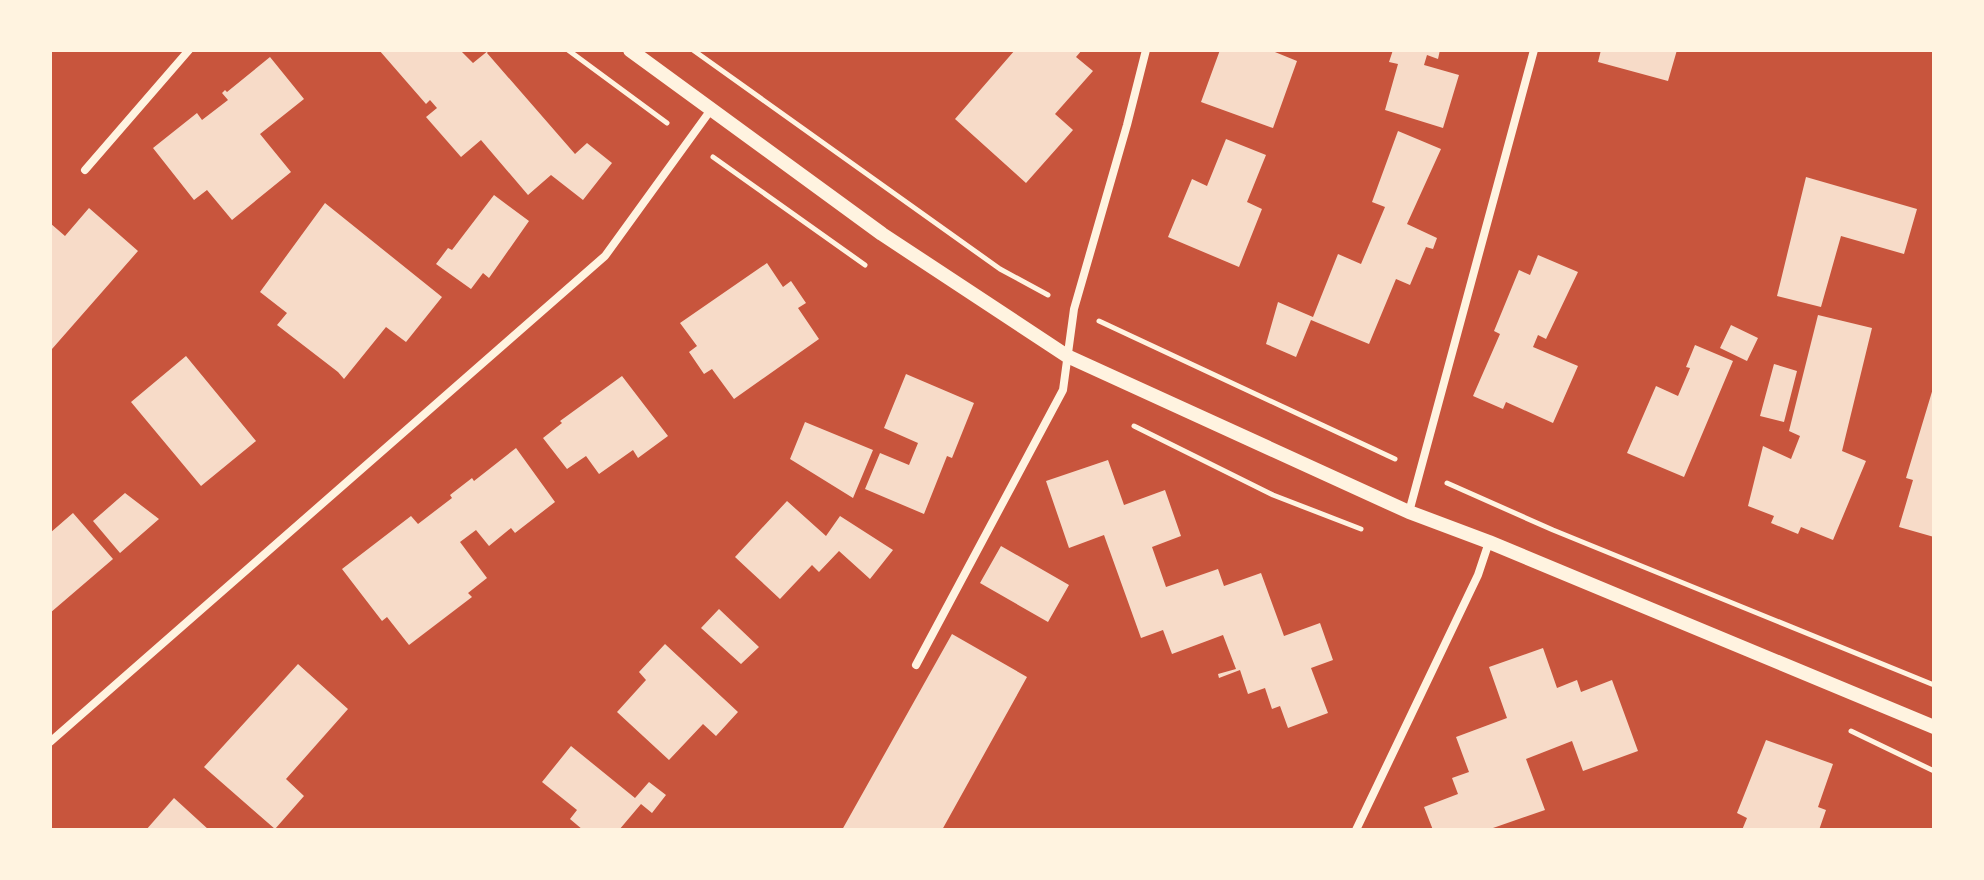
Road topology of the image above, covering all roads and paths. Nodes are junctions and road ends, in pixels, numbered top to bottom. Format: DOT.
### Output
graph roads {
  1 [pos="189,50"];
  2 [pos="630,50"];
  3 [pos="693,50"];
  4 [pos="1146,50"];
  5 [pos="1534,50"];
  6 [pos="710,111"];
  7 [pos="85,170"];
  8 [pos="1074,309"];
  9 [pos="1067,356"];
  10 [pos="1421,471"];
  11 [pos="1409,512"];
  12 [pos="1489,542"];
  13 [pos="916,665"];
  14 [pos="1934,685"];
  15 [pos="1934,727"];
  16 [pos="50,742"];
  17 [pos="1356,830"];
  1 -- 7 [label="street"];
  2 -- 6 [label="street"];
  3 -- 8 [label="path"];
  4 -- 8 [label="street"];
  5 -- 10 [label="street"];
  6 -- 9 [label="street"];
  6 -- 16 [label="street"];
  8 -- 9 [label="street"];
  8 -- 10 [label="path"];
  9 -- 11 [label="street"];
  9 -- 13 [label="street"];
  10 -- 11 [label="street"];
  10 -- 14 [label="path"];
  11 -- 12 [label="street"];
  12 -- 15 [label="street"];
  12 -- 17 [label="street"];
}
